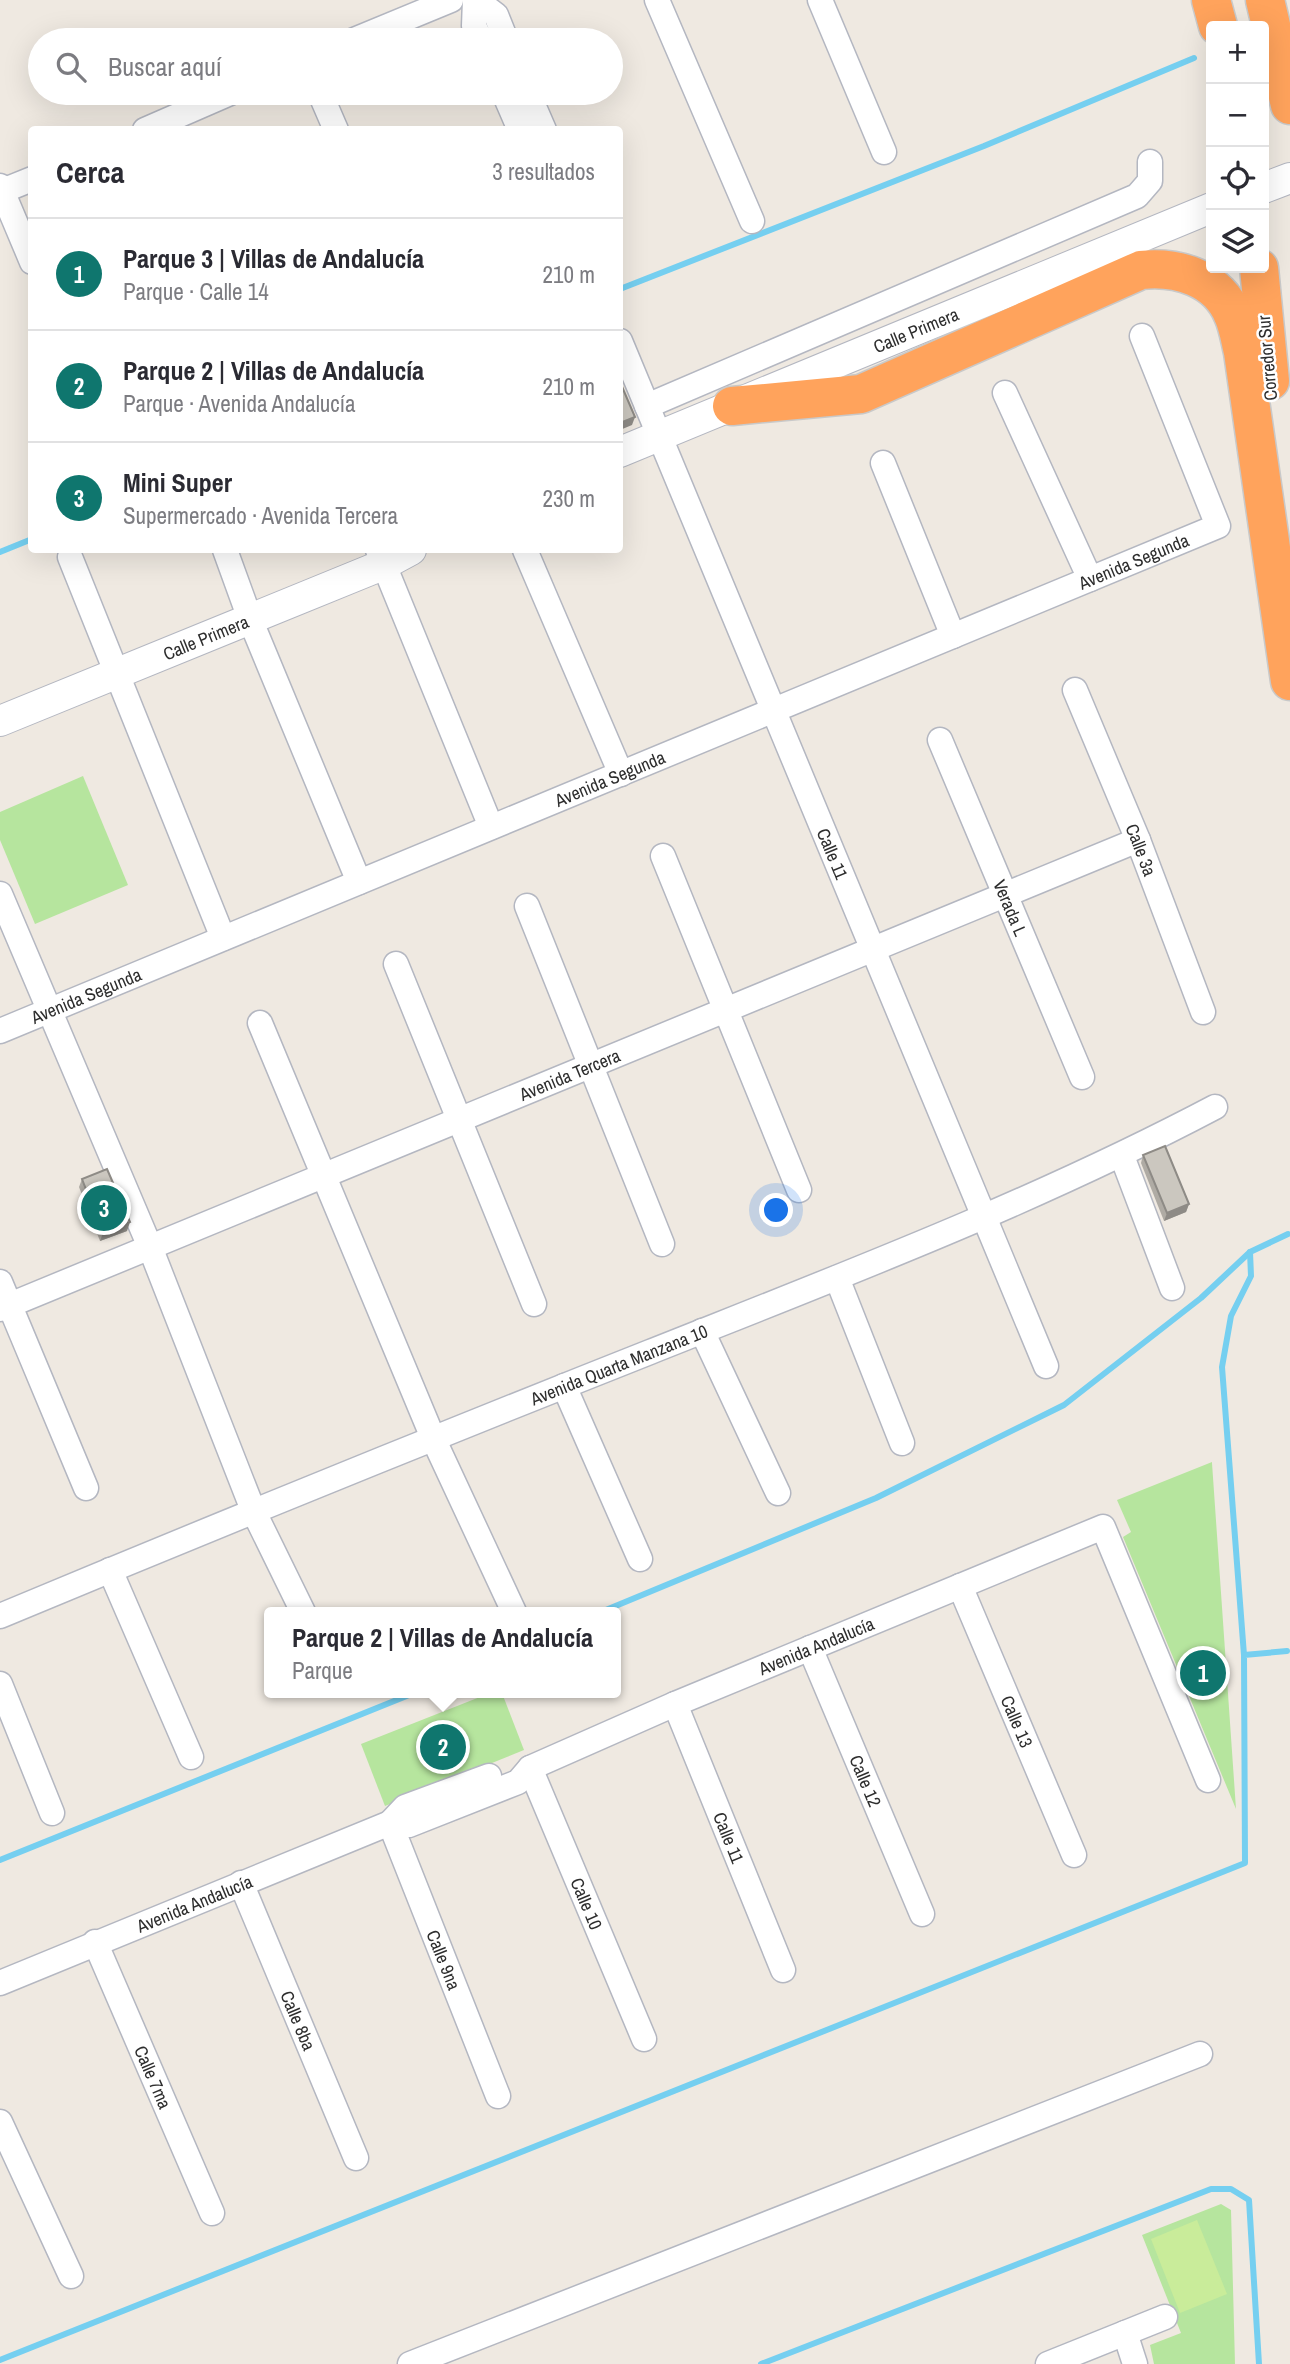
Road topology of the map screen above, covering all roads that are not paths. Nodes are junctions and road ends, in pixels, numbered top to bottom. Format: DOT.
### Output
graph roads {
  1 [pos="451,0"];
  2 [pos="475,0"];
  3 [pos="657,0"];
  4 [pos="820,0"];
  5 [pos="1211,0"];
  6 [pos="1265,0"];
  7 [pos="1217,21"];
  8 [pos="383,28"];
  9 [pos="475,28"];
  10 [pos="501,28"];
  11 [pos="202,105"];
  12 [pos="325,105"];
  13 [pos="509,105"];
  14 [pos="533,105"];
  15 [pos="1290,105"];
  16 [pos="152,126"];
  17 [pos="333,126"];
  18 [pos="518,126"];
  19 [pos="542,126"];
  20 [pos="884,152"];
  21 [pos="1150,162"];
  22 [pos="1290,178"];
  23 [pos="28,180"];
  24 [pos="1269,186"];
  25 [pos="1,190"];
  26 [pos="1206,210"];
  27 [pos="752,221"];
  28 [pos="28,253"];
  29 [pos="1259,273"];
  30 [pos="1142,336"];
  31 [pos="623,348"];
  32 [pos="1006,393"];
  33 [pos="647,406"];
  34 [pos="732,406"];
  35 [pos="659,436"];
  36 [pos="623,451"];
  37 [pos="883,463"];
  38 [pos="226,553"];
  39 [pos="526,553"];
  40 [pos="70,557"];
  41 [pos="382,557"];
  42 [pos="1090,579"];
  43 [pos="250,619"];
  44 [pos="953,636"];
  45 [pos="1290,658"];
  46 [pos="118,674"];
  47 [pos="1290,681"];
  48 [pos="1075,690"];
  49 [pos="773,710"];
  50 [pos="0,721"];
  51 [pos="940,740"];
  52 [pos="621,774"];
  53 [pos="491,827"];
  54 [pos="1138,839"];
  55 [pos="663,856"];
  56 [pos="359,882"];
  57 [pos="0,894"];
  58 [pos="1004,895"];
  59 [pos="527,906"];
  60 [pos="223,938"];
  61 [pos="873,949"];
  62 [pos="396,964"];
  63 [pos="725,1010"];
  64 [pos="48,1011"];
  65 [pos="1203,1012"];
  66 [pos="260,1023"];
  67 [pos="0,1031"];
  68 [pos="593,1065"];
  69 [pos="1082,1077"];
  70 [pos="1215,1107"];
  71 [pos="460,1120"];
  72 [pos="1122,1156"];
  73 [pos="322,1176"];
  74 [pos="799,1191"];
  75 [pos="984,1216"];
  76 [pos="662,1244"];
  77 [pos="150,1247"];
  78 [pos="837,1278"];
  79 [pos="0,1282"];
  80 [pos="1172,1288"];
  81 [pos="534,1304"];
  82 [pos="5,1307"];
  83 [pos="702,1331"];
  84 [pos="1046,1366"];
  85 [pos="564,1386"];
  86 [pos="433,1438"];
  87 [pos="902,1443"];
  88 [pos="86,1488"];
  89 [pos="778,1493"];
  90 [pos="253,1510"];
  91 [pos="640,1559"];
  92 [pos="110,1570"];
  93 [pos="960,1587"];
  94 [pos="301,1607"];
  95 [pos="512,1607"];
  96 [pos="0,1616"];
  97 [pos="810,1647"];
  98 [pos="0,1684"];
  99 [pos="675,1704"];
  100 [pos="191,1757"];
  101 [pos="530,1768"];
  102 [pos="1208,1780"];
  103 [pos="52,1813"];
  104 [pos="390,1823"];
  105 [pos="1074,1855"];
  106 [pos="241,1883"];
  107 [pos="922,1914"];
  108 [pos="95,1942"];
  109 [pos="783,1970"];
  110 [pos="0,1983"];
  111 [pos="643,2039"];
  112 [pos="1200,2054"];
  113 [pos="498,2096"];
  114 [pos="0,2122"];
  115 [pos="356,2158"];
  116 [pos="212,2213"];
  117 [pos="71,2276"];
  118 [pos="1165,2317"];
  119 [pos="1125,2333"];
  120 [pos="410,2364"];
  121 [pos="1048,2364"];
  122 [pos="1135,2364"];
  1 -- 8 [label="street"];
  2 -- 9 [label="street"];
  2 -- 10 [label="street"];
  3 -- 27 [label="street"];
  4 -- 20 [label="street"];
  5 -- 7 [label="highway"];
  6 -- 15 [label="highway"];
  11 -- 16 [label="street"];
  12 -- 17 [label="street"];
  13 -- 18 [label="street"];
  14 -- 19 [label="street"];
  21 -- 33 [label="street, Calle Primera"];
  22 -- 24 [label="street"];
  23 -- 25 [label="street"];
  25 -- 28 [label="street"];
  26 -- 34 [label="street, Calle Primera"];
  29 -- 45 [label="highway, Corredor Sur"];
  30 -- 42 [label="street, Avenida Segunda"];
  31 -- 33 [label="street, Calle 11"];
  32 -- 42 [label="street"];
  33 -- 35 [label="street, Calle 11"];
  34 -- 35 [label="street, Calle Primera"];
  34 -- 47 [label="highway"];
  35 -- 36 [label="street, Calle Primera"];
  35 -- 49 [label="street, Calle 11"];
  37 -- 44 [label="street"];
  38 -- 43 [label="street"];
  39 -- 52 [label="street"];
  40 -- 46 [label="street"];
  41 -- 43 [label="street, Calle Primera"];
  41 -- 53 [label="street"];
  42 -- 44 [label="street, Avenida Segunda"];
  43 -- 46 [label="street, Calle Primera"];
  43 -- 56 [label="street"];
  44 -- 49 [label="street, Avenida Segunda"];
  46 -- 50 [label="street, Calle Primera"];
  46 -- 60 [label="street"];
  48 -- 54 [label="street, Calle 3a"];
  49 -- 52 [label="street, Avenida Segunda"];
  49 -- 61 [label="street, Calle 11"];
  51 -- 58 [label="street, Verada L"];
  52 -- 53 [label="street, Avenida Segunda"];
  53 -- 56 [label="street, Avenida Segunda"];
  54 -- 58 [label="street, Avenida Tercera"];
  54 -- 65 [label="street, Calle 3a"];
  55 -- 63 [label="street"];
  56 -- 60 [label="street, Avenida Segunda"];
  57 -- 64 [label="street"];
  58 -- 61 [label="street, Avenida Tercera"];
  58 -- 69 [label="street, Verada L"];
  59 -- 68 [label="street"];
  60 -- 64 [label="street, Avenida Segunda"];
  61 -- 63 [label="street, Avenida Tercera"];
  61 -- 75 [label="street, Calle 11"];
  62 -- 71 [label="street"];
  63 -- 68 [label="street, Avenida Tercera"];
  63 -- 74 [label="street"];
  64 -- 67 [label="street, Avenida Segunda"];
  64 -- 77 [label="street"];
  66 -- 73 [label="street"];
  68 -- 71 [label="street, Avenida Tercera"];
  68 -- 76 [label="street"];
  70 -- 72 [label="street, Avenida Quarta Manzana 10"];
  71 -- 73 [label="street, Avenida Tercera"];
  71 -- 81 [label="street"];
  72 -- 75 [label="street, Avenida Quarta Manzana 10"];
  72 -- 80 [label="street"];
  73 -- 77 [label="street, Avenida Tercera"];
  73 -- 86 [label="street"];
  75 -- 78 [label="street, Avenida Quarta Manzana 10"];
  75 -- 84 [label="street, Calle 11"];
  77 -- 82 [label="street, Avenida Tercera"];
  77 -- 90 [label="street"];
  78 -- 83 [label="street, Avenida Quarta Manzana 10"];
  78 -- 87 [label="street"];
  79 -- 82 [label="street"];
  82 -- 88 [label="street"];
  83 -- 85 [label="street, Avenida Quarta Manzana 10"];
  83 -- 89 [label="street"];
  85 -- 86 [label="street, Avenida Quarta Manzana 10"];
  85 -- 91 [label="street"];
  86 -- 90 [label="street, Avenida Quarta Manzana 10"];
  86 -- 95 [label="street"];
  90 -- 92 [label="street, Avenida Quarta Manzana 10"];
  90 -- 94 [label="street"];
  92 -- 96 [label="street, Avenida Quarta Manzana 10"];
  92 -- 100 [label="street"];
  93 -- 97 [label="street, Avenida Andalucía"];
  93 -- 102 [label="street, Avenida Andalucía"];
  93 -- 105 [label="street, Calle 13"];
  97 -- 99 [label="street, Avenida Andalucía"];
  97 -- 107 [label="street, Calle 12"];
  98 -- 103 [label="street"];
  99 -- 101 [label="street, Avenida Andalucía"];
  99 -- 109 [label="street, Calle 11"];
  101 -- 104 [label="street, Avenida Andalucía"];
  101 -- 111 [label="street, Calle 10"];
  104 -- 106 [label="street, Avenida Andalucía"];
  104 -- 113 [label="street, Calle 9na"];
  106 -- 108 [label="street, Avenida Andalucía"];
  106 -- 115 [label="street, Calle 8ba"];
  108 -- 110 [label="street, Avenida Andalucía"];
  108 -- 116 [label="street, Calle 7ma"];
  112 -- 120 [label="street"];
  114 -- 117 [label="street"];
  118 -- 119 [label="street"];
  119 -- 121 [label="street"];
  119 -- 122 [label="street"];
}
